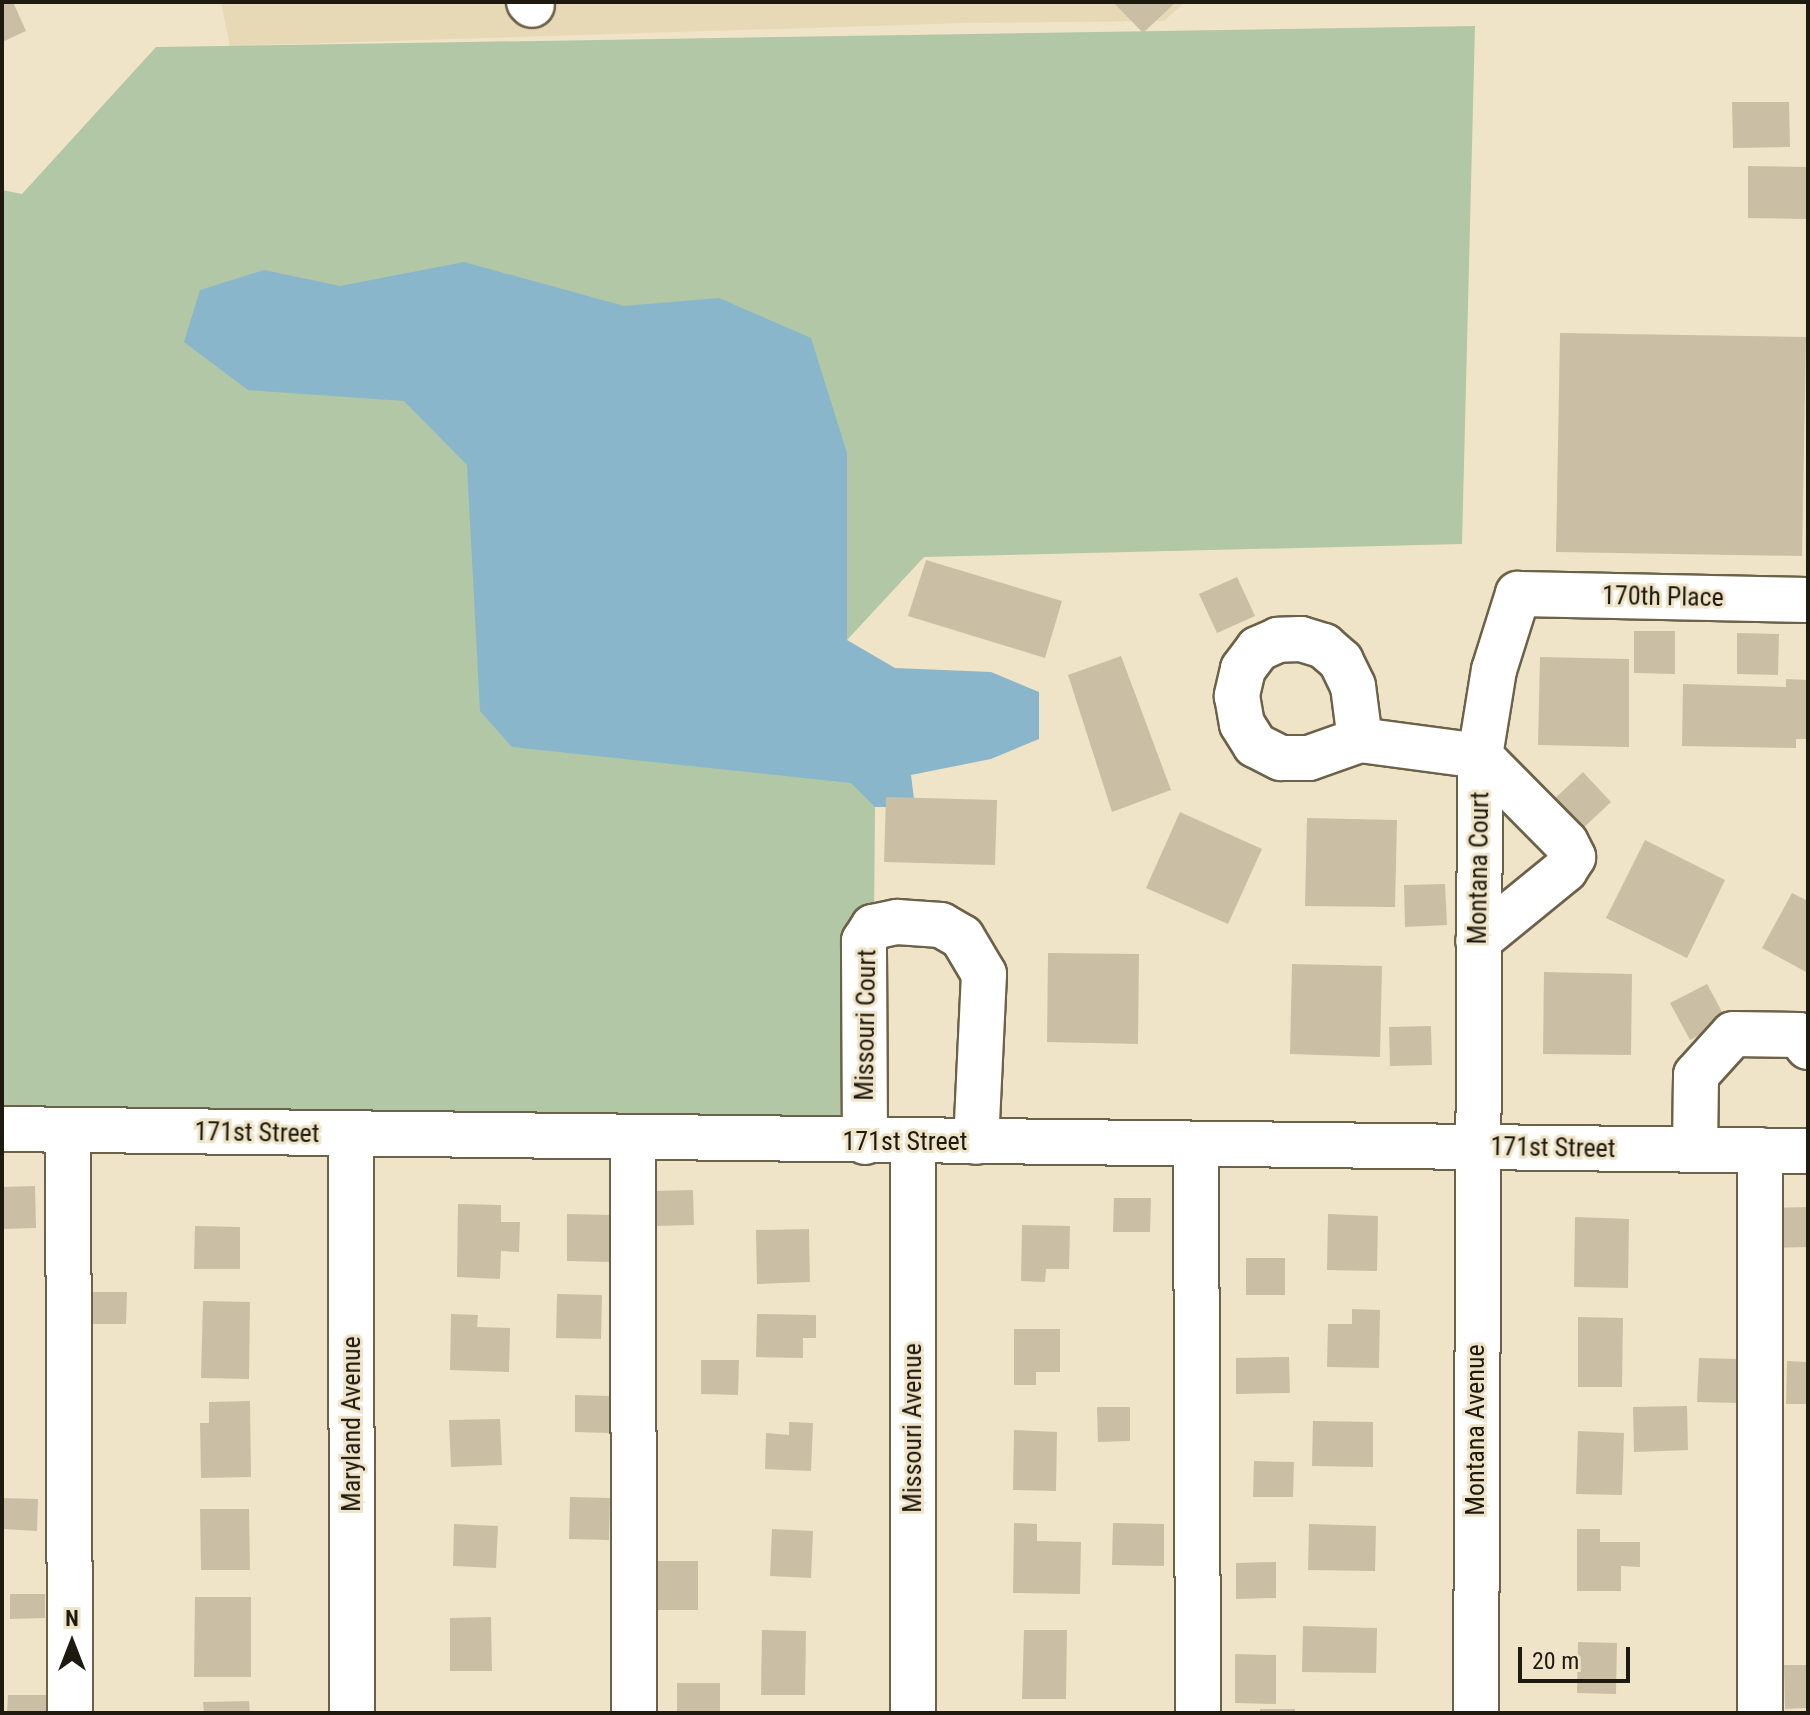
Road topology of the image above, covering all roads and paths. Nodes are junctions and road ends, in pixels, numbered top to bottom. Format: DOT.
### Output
graph roads {
  1 [pos="1518,594"];
  2 [pos="1808,600"];
  3 [pos="1360,740"];
  4 [pos="1480,756"];
  5 [pos="1478,941"];
  6 [pos="1808,1047"];
  7 [pos="2,1129"];
  8 [pos="68,1130"];
  9 [pos="351,1135"];
  10 [pos="633,1139"];
  11 [pos="865,1142"];
  12 [pos="976,1142"];
  13 [pos="913,1143"];
  14 [pos="1196,1144"];
  15 [pos="1476,1147"];
  16 [pos="1695,1149"];
  17 [pos="1760,1150"];
  18 [pos="1808,1151"];
  19 [pos="70,1713"];
  20 [pos="352,1713"];
  21 [pos="634,1713"];
  22 [pos="913,1713"];
  23 [pos="1198,1713"];
  24 [pos="1476,1713"];
  25 [pos="1760,1713"];
  1 -- 2 [label="street, 170th Place"];
  1 -- 4 [label="street, Montana Court"];
  3 -- 4 [label="street"];
  4 -- 5 [label="street, Montana Court"];
  4 -- 5 [label="street"];
  5 -- 15 [label="street, Montana Court"];
  6 -- 16 [label="street"];
  7 -- 8 [label="street, 171st Street"];
  8 -- 9 [label="street, 171st Street"];
  8 -- 19 [label="street"];
  9 -- 10 [label="street, 171st Street"];
  9 -- 20 [label="street, Maryland Avenue"];
  10 -- 11 [label="street, 171st Street"];
  10 -- 21 [label="street"];
  11 -- 12 [label="street, Missouri Court"];
  11 -- 13 [label="street, 171st Street"];
  12 -- 13 [label="street, 171st Street"];
  12 -- 14 [label="street, 171st Street"];
  13 -- 22 [label="street, Missouri Avenue"];
  14 -- 15 [label="street, 171st Street"];
  14 -- 23 [label="street"];
  15 -- 16 [label="street, 171st Street"];
  15 -- 24 [label="street, Montana Avenue"];
  16 -- 17 [label="street, 171st Street"];
  17 -- 18 [label="street, 171st Street"];
  17 -- 25 [label="street"];
}
